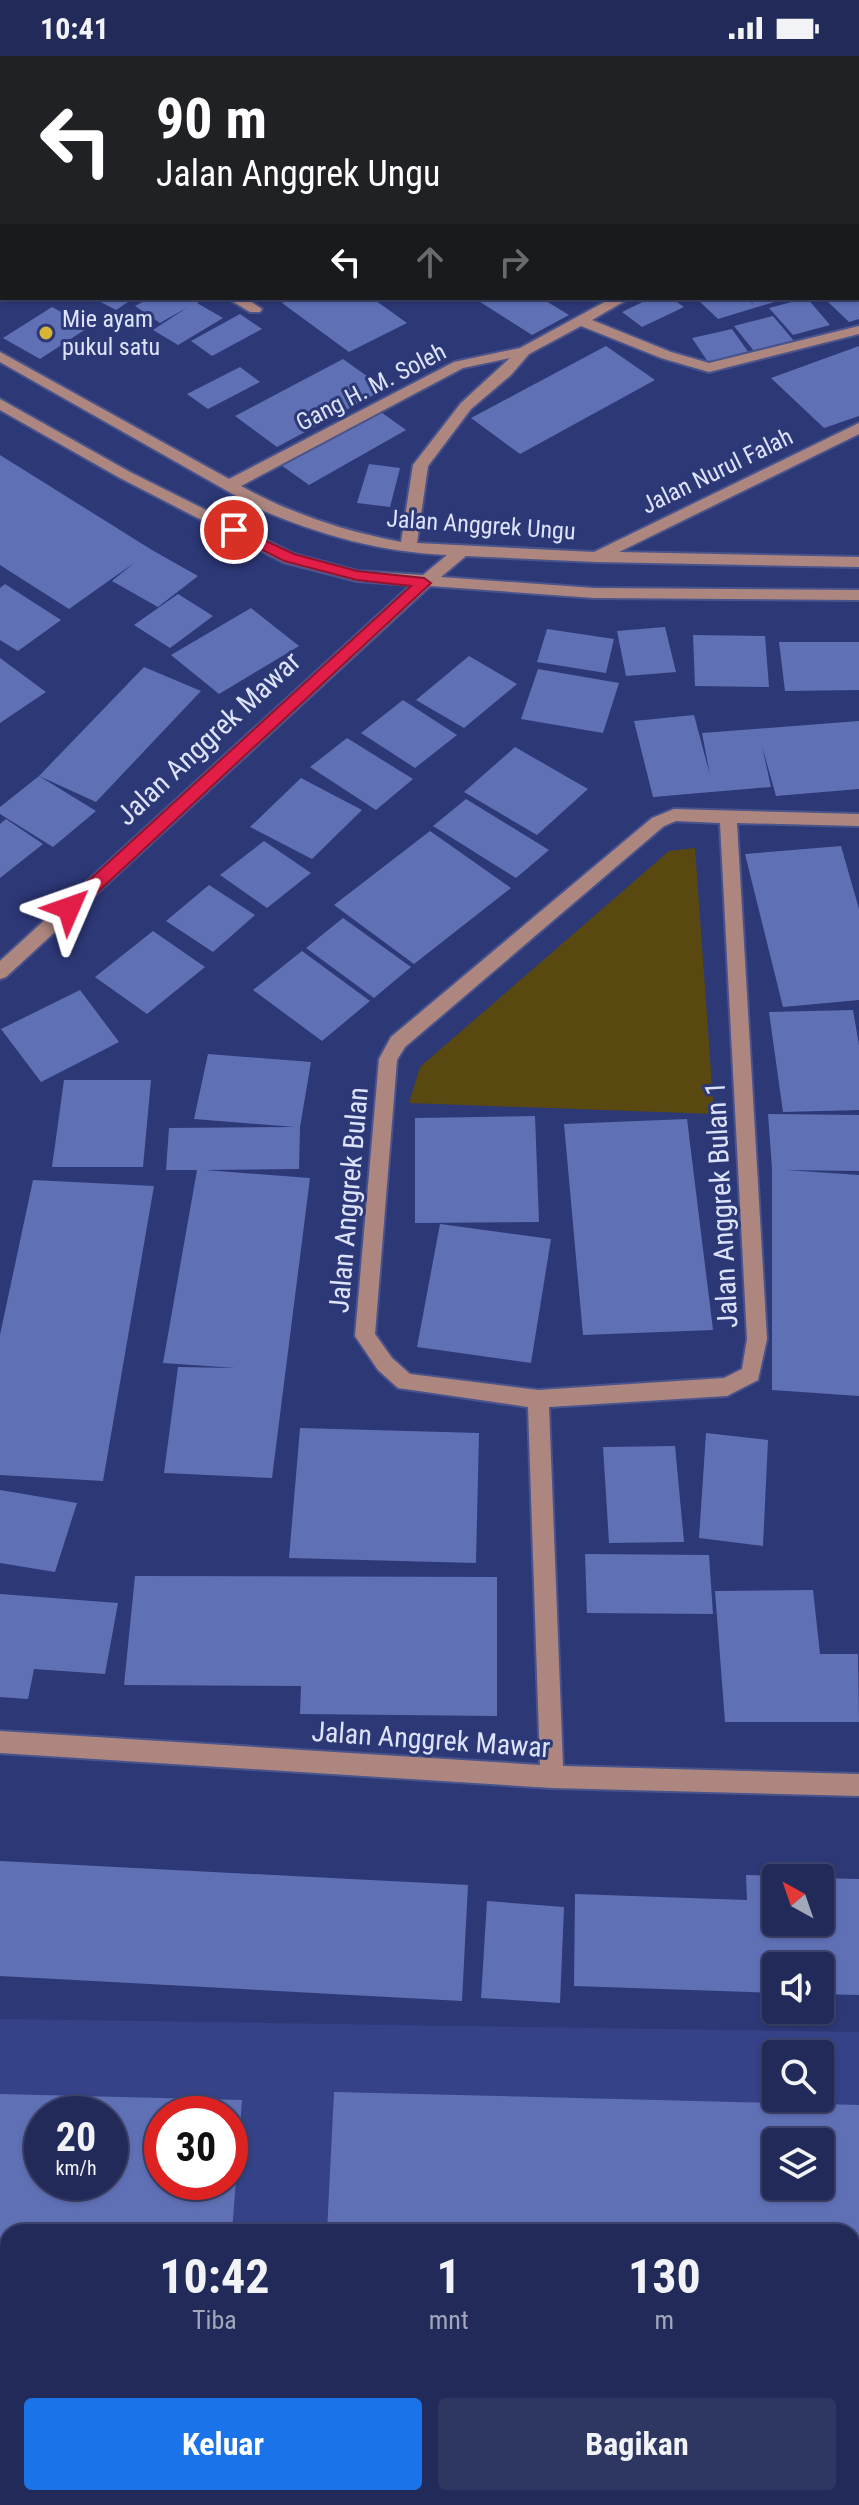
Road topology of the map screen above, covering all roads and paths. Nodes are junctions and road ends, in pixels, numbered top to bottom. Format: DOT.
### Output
graph roads {
  1 [pos="238,300"];
  2 [pos="619,300"];
  3 [pos="255,309"];
  4 [pos="579,320"];
  5 [pos="859,330"];
  6 [pos="524,351"];
  7 [pos="0,356"];
  8 [pos="0,404"];
  9 [pos="859,428"];
  10 [pos="230,485"];
  11 [pos="408,548"];
  12 [pos="461,552"];
  13 [pos="596,557"];
  14 [pos="859,562"];
  15 [pos="424,583"];
  16 [pos="859,595"];
  17 [pos="728,816"];
  18 [pos="859,820"];
  19 [pos="0,972"];
  20 [pos="538,1399"];
  21 [pos="0,1742"];
  22 [pos="552,1777"];
  23 [pos="859,1785"];
  1 -- 3 [label="street"];
  2 -- 4 [label="street, Gang H. M. Soleh"];
  4 -- 5 [label="street"];
  4 -- 6 [label="street, Gang H. M. Soleh"];
  6 -- 10 [label="street, Gang H. M. Soleh"];
  6 -- 11 [label="street"];
  7 -- 10 [label="street, Jalan Anggrek Ungu"];
  8 -- 15 [label="street"];
  9 -- 13 [label="street, Jalan Nurul Falah"];
  10 -- 11 [label="street, Jalan Anggrek Ungu"];
  11 -- 12 [label="street, Jalan Anggrek Ungu"];
  12 -- 13 [label="street, Jalan Anggrek Ungu"];
  12 -- 15 [label="street, Jalan Anggrek Mawar"];
  13 -- 14 [label="street, Jalan Anggrek Ungu"];
  15 -- 16 [label="street"];
  15 -- 19 [label="street, Jalan Anggrek Mawar"];
  17 -- 18 [label="street, Jalan Anggrek Bulan"];
  17 -- 20 [label="street, Jalan Anggrek Bulan 1"];
  17 -- 20 [label="street, Jalan Anggrek Bulan"];
  20 -- 22 [label="street"];
  21 -- 22 [label="street, Jalan Anggrek Mawar"];
  22 -- 23 [label="street, Jalan Anggrek Mawar"];
}
